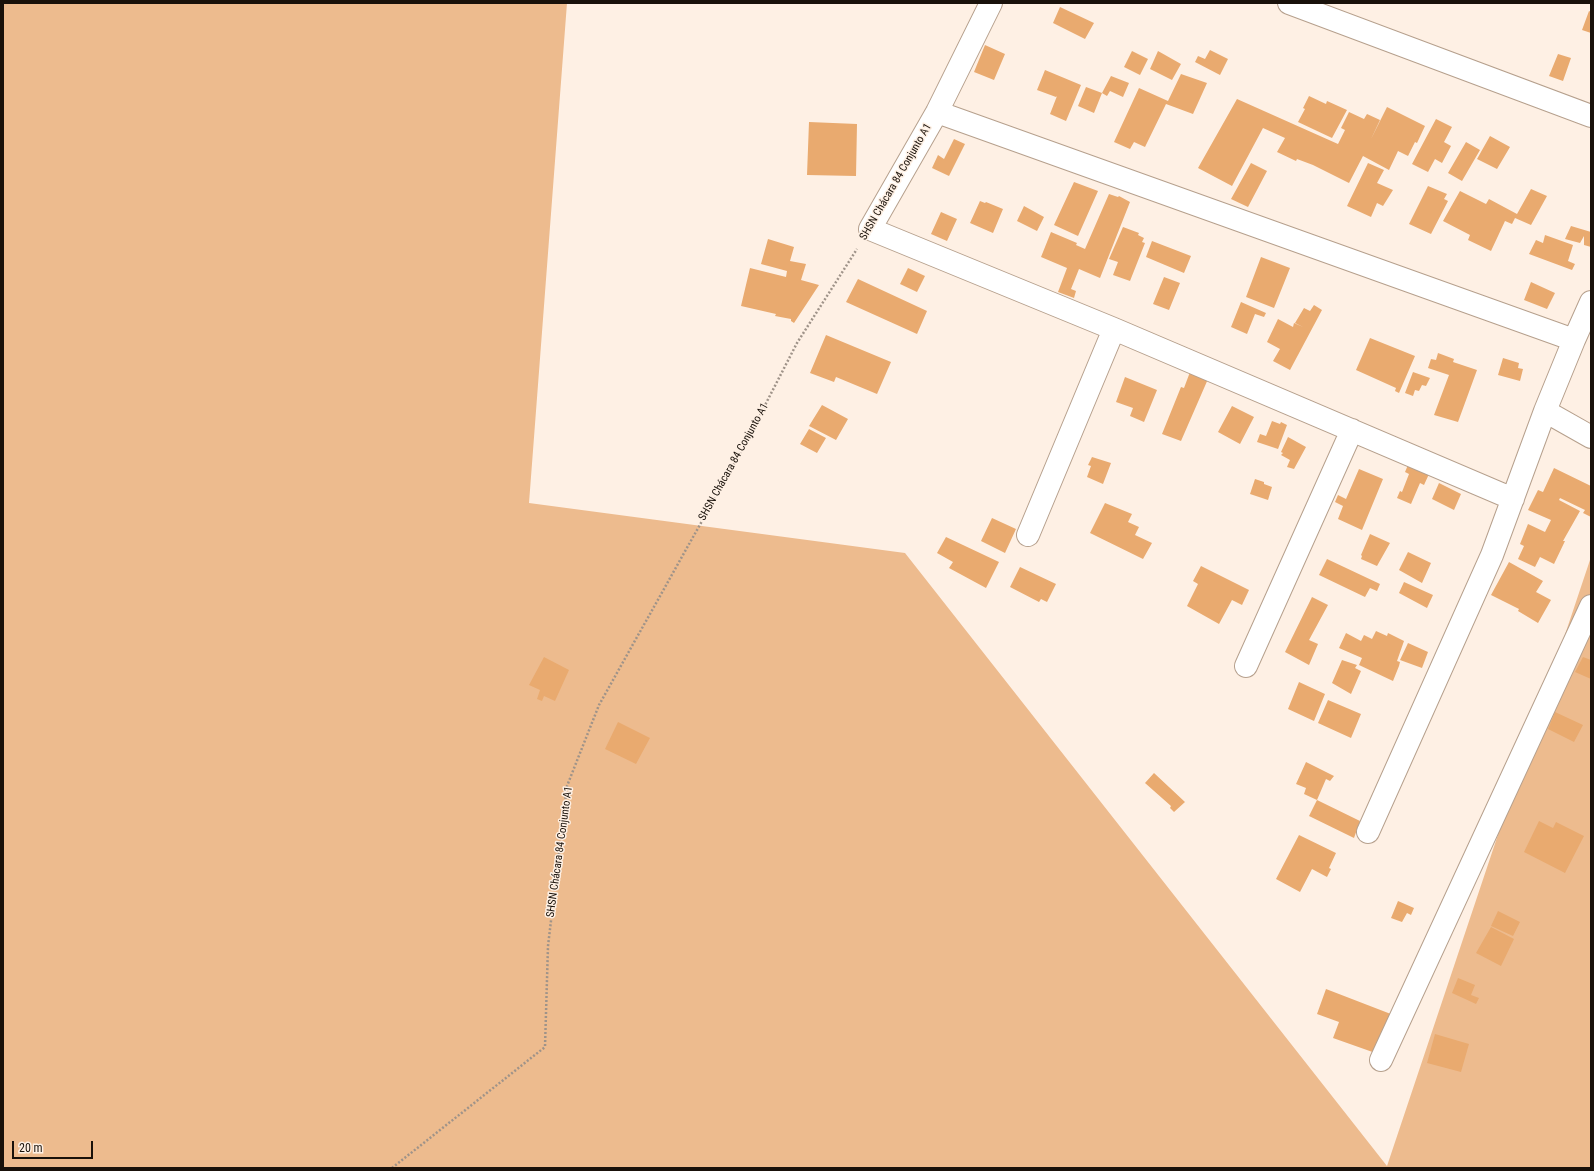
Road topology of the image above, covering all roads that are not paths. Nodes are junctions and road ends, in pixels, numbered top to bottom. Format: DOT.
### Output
graph roads {
  1 [pos="991,3"];
  2 [pos="1289,3"];
  3 [pos="937,112"];
  4 [pos="1591,116"];
  5 [pos="1591,302"];
  6 [pos="1114,329"];
  7 [pos="1574,340"];
  8 [pos="1545,410"];
  9 [pos="1352,430"];
  10 [pos="1591,436"];
  11 [pos="1513,499"];
  12 [pos="1028,535"];
  13 [pos="1591,606"];
  14 [pos="1246,666"];
  15 [pos="1368,832"];
  16 [pos="1381,1060"];
  1 -- 3 [label="street, SHSN Chácara 84 Conjunto A1"];
  2 -- 4 [label="street"];
  3 -- 6 [label="street, SHSN Chácara 84 Conjunto A1"];
  3 -- 7 [label="street"];
  5 -- 7 [label="street"];
  6 -- 9 [label="street"];
  6 -- 12 [label="street"];
  7 -- 8 [label="street"];
  8 -- 10 [label="street"];
  8 -- 11 [label="street"];
  9 -- 11 [label="street"];
  9 -- 14 [label="street"];
  11 -- 15 [label="street"];
  13 -- 16 [label="street"];
}
